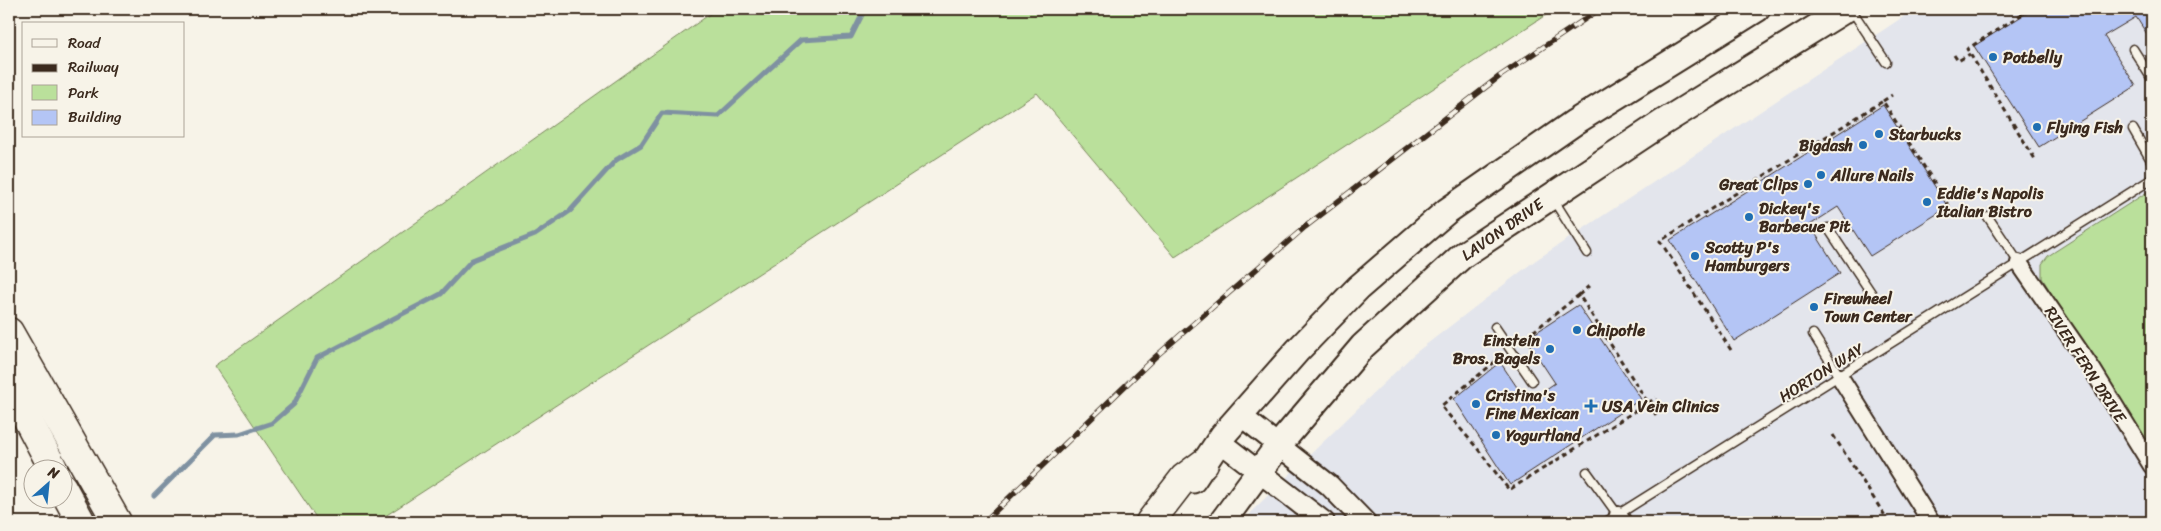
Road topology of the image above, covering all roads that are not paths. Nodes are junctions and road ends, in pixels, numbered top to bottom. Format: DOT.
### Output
graph roads {
  1 [pos="1757,9"];
  2 [pos="1846,9"];
  3 [pos="1851,9"];
  4 [pos="2133,50"];
  5 [pos="1886,62"];
  6 [pos="2152,79"];
  7 [pos="2134,130"];
  8 [pos="2152,162"];
  9 [pos="2152,179"];
  10 [pos="1550,196"];
  11 [pos="1988,216"];
  12 [pos="1828,228"];
  13 [pos="1587,254"];
  14 [pos="2019,263"];
  15 [pos="1872,294"];
  16 [pos="1495,327"];
  17 [pos="9,332"];
  18 [pos="1813,334"];
  19 [pos="1840,377"];
  20 [pos="1532,381"];
  21 [pos="9,384"];
  22 [pos="1240,416"];
  23 [pos="1219,441"];
  24 [pos="1278,446"];
  25 [pos="48,458"];
  26 [pos="1204,463"];
  27 [pos="2152,466"];
  28 [pos="1259,470"];
  29 [pos="1587,472"];
  30 [pos="72,505"];
  31 [pos="1616,520"];
  32 [pos="81,522"];
  33 [pos="117,522"];
  34 [pos="1150,522"];
  35 [pos="1166,522"];
  36 [pos="1222,522"];
  37 [pos="1324,522"];
  38 [pos="1365,522"];
  39 [pos="1931,522"];
  1 -- 22 [label="main road"];
  2 -- 10 [label="main road, LAVON DRIVE"];
  3 -- 5 [label="lane"];
  4 -- 6 [label="lane"];
  7 -- 8 [label="lane"];
  9 -- 14 [label="lane, HORTON WAY"];
  10 -- 13 [label="lane"];
  10 -- 24 [label="main road, LAVON DRIVE"];
  11 -- 14 [label="lane"];
  12 -- 15 [label="lane"];
  14 -- 19 [label="lane, HORTON WAY"];
  14 -- 27 [label="street, RIVER FERN DRIVE"];
  16 -- 20 [label="lane"];
  17 -- 33 [label="highway"];
  18 -- 19 [label="lane"];
  19 -- 31 [label="lane, HORTON WAY"];
  19 -- 39 [label="street"];
  21 -- 25 [label="highway"];
  22 -- 23 [label="main road"];
  22 -- 24 [label="street"];
  23 -- 26 [label="main road"];
  23 -- 28 [label="street"];
  24 -- 28 [label="main road, LAVON DRIVE"];
  24 -- 38 [label="street"];
  26 -- 34 [label="highway"];
  26 -- 35 [label="main road"];
  28 -- 36 [label="main road, LAVON DRIVE"];
  28 -- 37 [label="street"];
  29 -- 31 [label="lane"];
  30 -- 32 [label="highway"];
}
